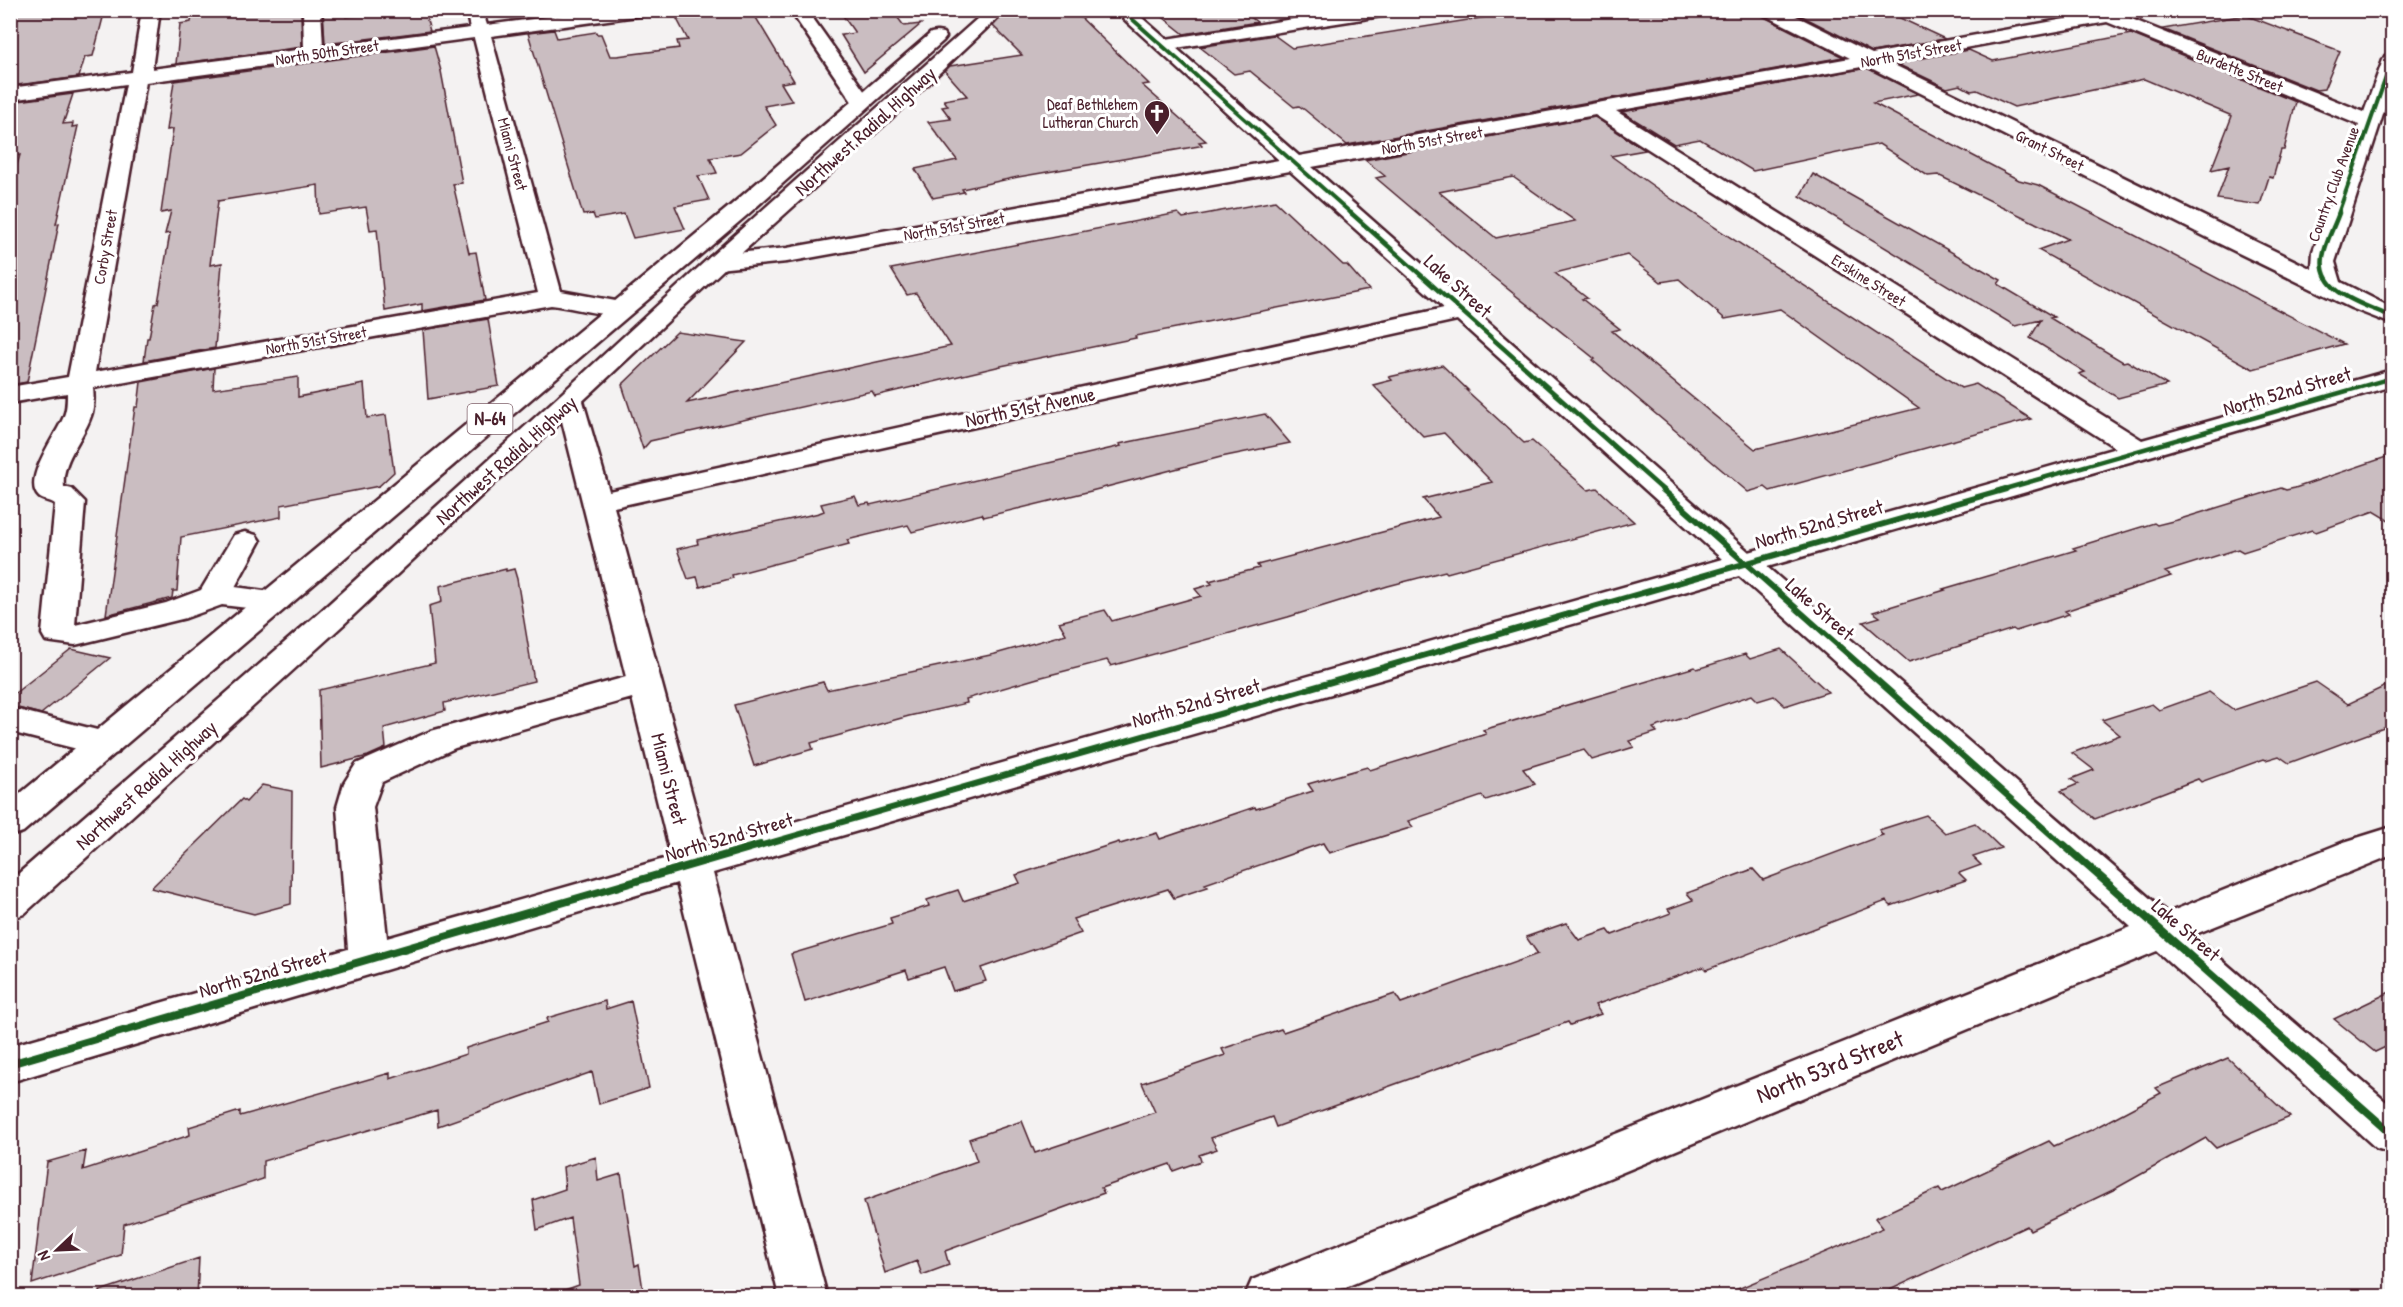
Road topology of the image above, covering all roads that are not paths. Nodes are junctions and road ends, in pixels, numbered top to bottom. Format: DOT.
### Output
graph roads {
  1 [pos="151,10"];
  2 [pos="312,10"];
  3 [pos="474,10"];
  4 [pos="798,10"];
  5 [pos="964,10"];
  6 [pos="998,10"];
  7 [pos="1122,10"];
  8 [pos="1388,10"];
  9 [pos="2146,10"];
  10 [pos="639,11"];
  11 [pos="1770,11"];
  12 [pos="2110,17"];
  13 [pos="480,32"];
  14 [pos="1162,45"];
  15 [pos="314,54"];
  16 [pos="2392,60"];
  17 [pos="1870,61"];
  18 [pos="139,77"];
  19 [pos="10,94"];
  20 [pos="862,102"];
  21 [pos="1600,110"];
  22 [pos="2370,123"];
  23 [pos="1296,165"];
  24 [pos="718,262"];
  25 [pos="2332,288"];
  26 [pos="551,298"];
  27 [pos="621,309"];
  28 [pos="1462,312"];
  29 [pos="2392,317"];
  30 [pos="2392,378"];
  31 [pos="80,382"];
  32 [pos="10,395"];
  33 [pos="570,402"];
  34 [pos="2138,450"];
  35 [pos="598,502"];
  36 [pos="244,541"];
  37 [pos="1743,563"];
  38 [pos="213,597"];
  39 [pos="274,601"];
  40 [pos="645,683"];
  41 [pos="10,720"];
  42 [pos="105,744"];
  43 [pos="10,823"];
  44 [pos="2392,841"];
  45 [pos="691,865"];
  46 [pos="10,904"];
  47 [pos="2162,932"];
  48 [pos="369,959"];
  49 [pos="10,1064"];
  50 [pos="2392,1134"];
  51 [pos="803,1296"];
  52 [pos="1269,1296"];
  1 -- 18 [label="street, Corby Street"];
  2 -- 15 [label="street"];
  3 -- 13 [label="street, Miami Street"];
  4 -- 20 [label="street"];
  5 -- 20 [label="street, Northwest Radial Highway / N-64"];
  6 -- 24 [label="street, Northwest Radial Highway / N-64"];
  7 -- 14 [label="street, Lake Street"];
  8 -- 14 [label="street"];
  9 -- 12 [label="street, North 51st Street"];
  10 -- 13 [label="street, North 50th Street"];
  11 -- 17 [label="street, Grant Street"];
  12 -- 17 [label="street, North 51st Street"];
  12 -- 22 [label="street, Burdette Street"];
  13 -- 15 [label="street, North 50th Street"];
  13 -- 26 [label="street, Miami Street"];
  14 -- 23 [label="street, Lake Street"];
  15 -- 18 [label="street, North 50th Street"];
  16 -- 22 [label="street, Country Club Avenue"];
  17 -- 21 [label="street, North 51st Street"];
  17 -- 25 [label="street, Grant Street"];
  18 -- 19 [label="street, North 50th Street"];
  18 -- 31 [label="street, Corby Street"];
  20 -- 27 [label="street, Northwest Radial Highway / N-64"];
  21 -- 23 [label="street, North 51st Street"];
  21 -- 34 [label="street, Erskine Street"];
  22 -- 25 [label="street, Country Club Avenue"];
  23 -- 24 [label="street, North 51st Street"];
  23 -- 28 [label="street, Lake Street"];
  24 -- 33 [label="street, Northwest Radial Highway / N-64"];
  25 -- 29 [label="street"];
  26 -- 27 [label="street, North 51st Street"];
  26 -- 31 [label="street, North 51st Street"];
  27 -- 39 [label="street, Northwest Radial Highway / N-64"];
  28 -- 35 [label="street, North 51st Avenue"];
  28 -- 37 [label="street, Lake Street"];
  30 -- 34 [label="street, North 52nd Street"];
  31 -- 32 [label="street, North 51st Street"];
  31 -- 38 [label="street, Corby Street"];
  33 -- 35 [label="street, Miami Street"];
  33 -- 46 [label="street, Northwest Radial Highway / N-64"];
  34 -- 37 [label="street, North 52nd Street"];
  35 -- 40 [label="street, Miami Street"];
  36 -- 38 [label="street"];
  37 -- 45 [label="street, North 52nd Street"];
  37 -- 47 [label="street, Lake Street"];
  38 -- 39 [label="street"];
  39 -- 42 [label="street, Northwest Radial Highway / N-64"];
  40 -- 45 [label="street, Miami Street"];
  40 -- 48 [label="street"];
  41 -- 42 [label="street"];
  42 -- 43 [label="street, Northwest Radial Highway / N-64"];
  44 -- 47 [label="street, North 53rd Street"];
  45 -- 48 [label="street, North 52nd Street"];
  45 -- 51 [label="street, Miami Street"];
  47 -- 50 [label="street, Lake Street"];
  47 -- 52 [label="street, North 53rd Street"];
  48 -- 49 [label="street, North 52nd Street"];
}
